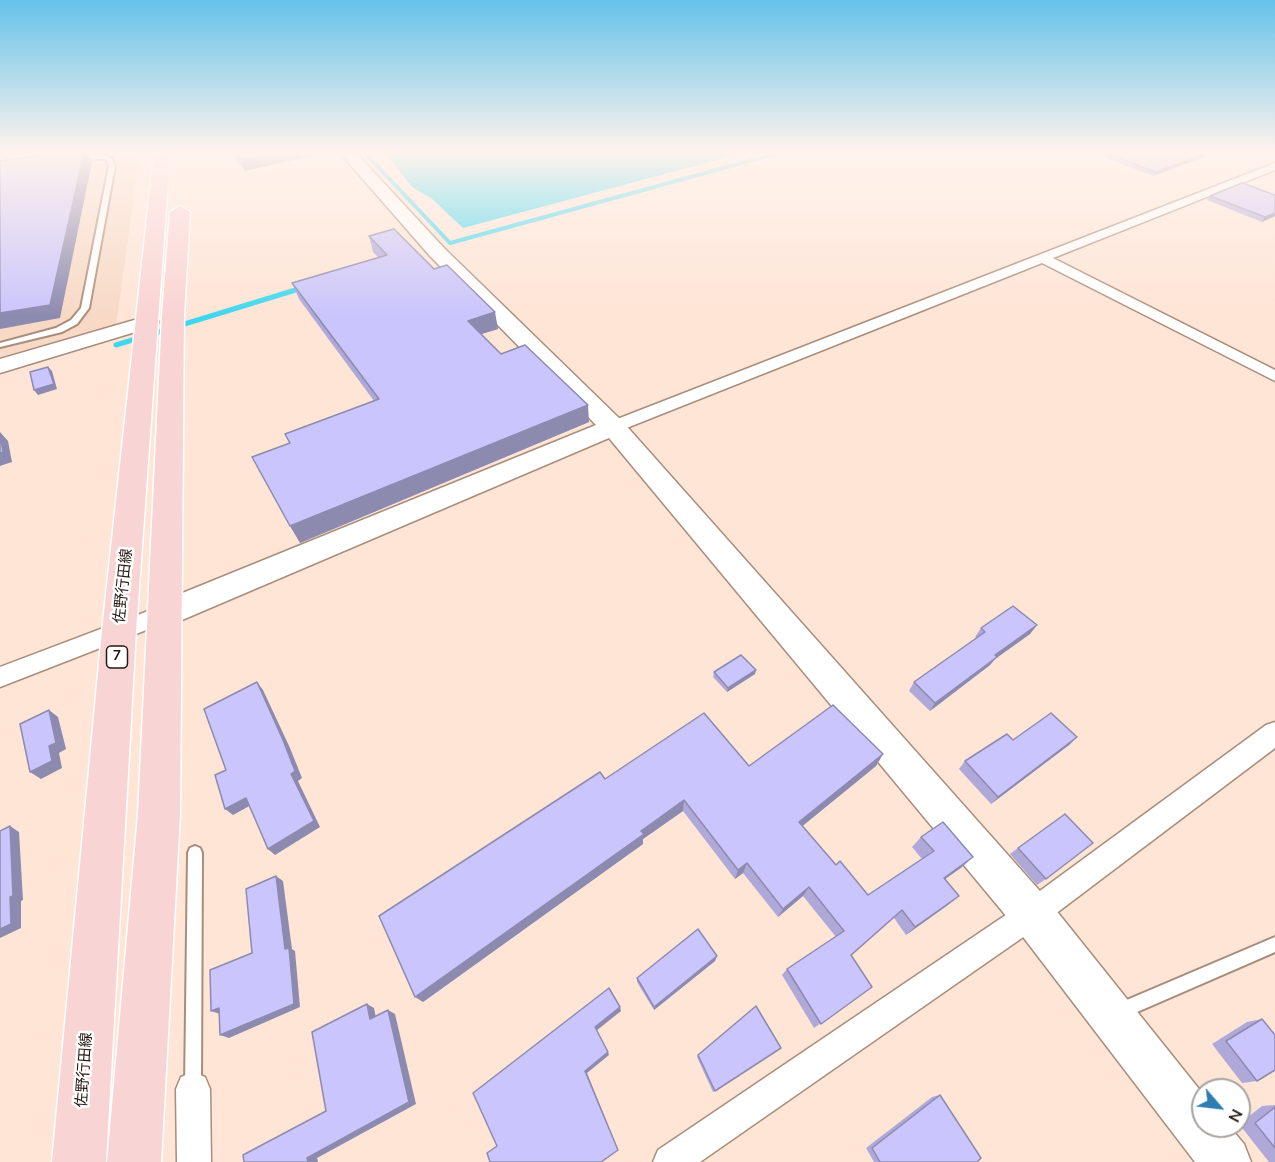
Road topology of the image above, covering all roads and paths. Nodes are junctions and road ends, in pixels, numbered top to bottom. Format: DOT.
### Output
graph roads {
  1 [pos="104,207"];
  2 [pos="158,207"];
  3 [pos="179,207"];
  4 [pos="396,207"];
  5 [pos="1171,207"];
  6 [pos="1043,258"];
  7 [pos="148,322"];
  8 [pos="0,345"];
  9 [pos="0,366"];
  10 [pos="1275,376"];
  11 [pos="613,427"];
  12 [pos="164,614"];
  13 [pos="119,631"];
  14 [pos="0,677"];
  15 [pos="1275,733"];
  16 [pos="195,853"];
  17 [pos="1032,914"];
  18 [pos="1275,944"];
  19 [pos="1110,1016"];
  20 [pos="193,1089"];
  21 [pos="79,1162"];
  22 [pos="134,1162"];
  23 [pos="194,1162"];
  24 [pos="670,1162"];
  25 [pos="1226,1162"];
  1 -- 8 [label="lane"];
  2 -- 7 [label="main road, 佐野行田線 / 7"];
  3 -- 12 [label="main road"];
  4 -- 11 [label="street"];
  5 -- 6 [label="street"];
  6 -- 10 [label="street"];
  6 -- 11 [label="street"];
  7 -- 9 [label="street"];
  7 -- 13 [label="main road, 佐野行田線 / 7"];
  11 -- 12 [label="street"];
  11 -- 17 [label="street"];
  12 -- 13 [label="street"];
  12 -- 22 [label="main road"];
  13 -- 14 [label="street"];
  13 -- 21 [label="main road, 佐野行田線 / 7"];
  15 -- 17 [label="street"];
  16 -- 20 [label="lane"];
  17 -- 19 [label="street"];
  17 -- 24 [label="street"];
  18 -- 19 [label="lane"];
  19 -- 25 [label="street"];
  20 -- 23 [label="street"];
}
